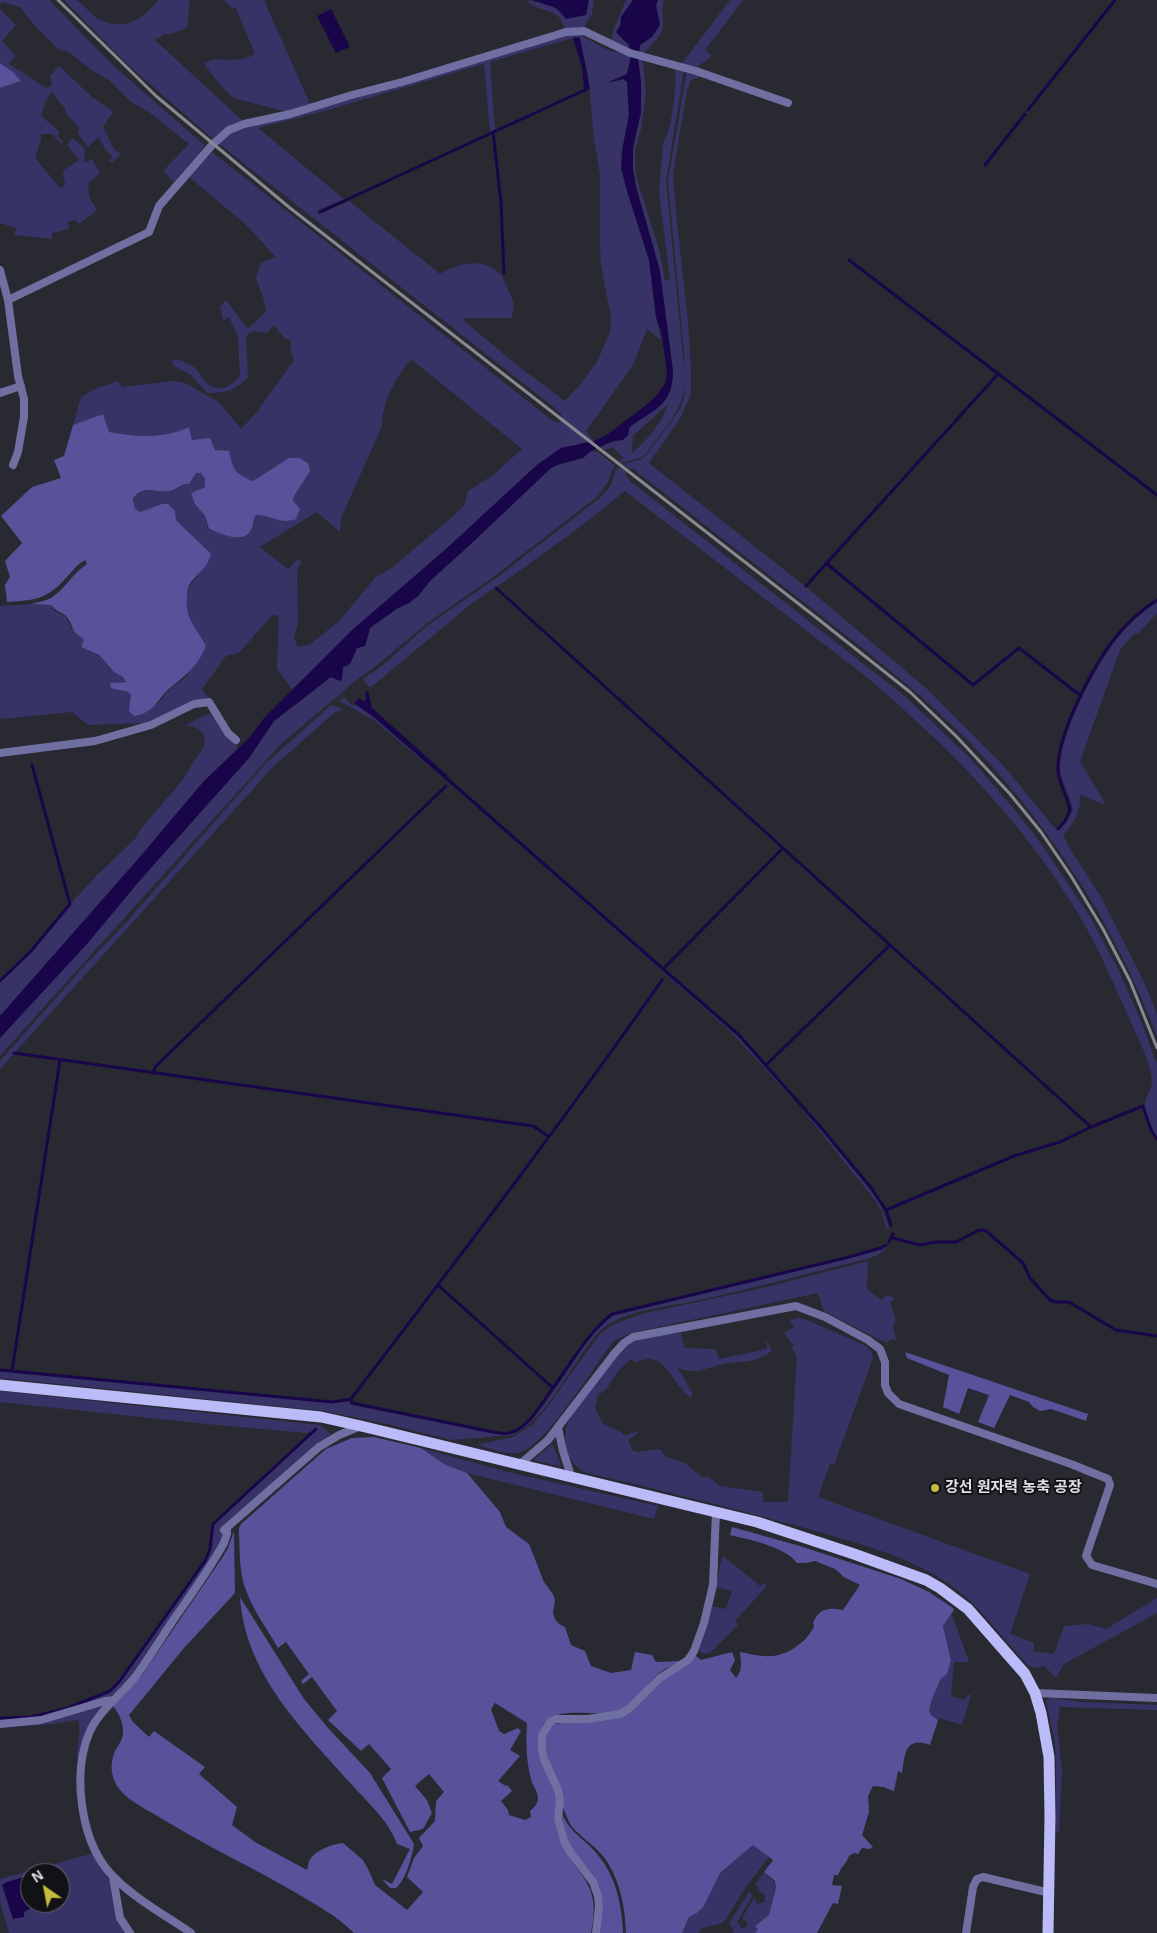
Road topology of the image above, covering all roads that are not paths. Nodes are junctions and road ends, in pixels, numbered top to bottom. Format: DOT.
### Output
graph roads {
  1 [pos="788,103"];
  2 [pos="0,270"];
  3 [pos="8,300"];
  4 [pos="21,386"];
  5 [pos="0,393"];
  6 [pos="13,466"];
  7 [pos="236,740"];
  8 [pos="0,753"];
  9 [pos="0,1386"];
  10 [pos="361,1426"];
  11 [pos="558,1428"];
  12 [pos="520,1465"];
  13 [pos="571,1476"];
  14 [pos="716,1512"];
  15 [pos="1157,1584"];
  16 [pos="1035,1693"];
  17 [pos="1157,1698"];
  18 [pos="114,1700"];
  19 [pos="0,1724"];
  20 [pos="112,1876"];
  21 [pos="1050,1893"];
  22 [pos="130,1933"];
  23 [pos="191,1933"];
  24 [pos="596,1933"];
  25 [pos="966,1933"];
  26 [pos="1048,1933"];
  1 -- 3 [label="street"];
  2 -- 3 [label="street"];
  3 -- 4 [label="street"];
  4 -- 5 [label="street"];
  4 -- 6 [label="street"];
  7 -- 8 [label="street"];
  9 -- 10 [label="main road"];
  10 -- 12 [label="main road"];
  10 -- 18 [label="street"];
  11 -- 12 [label="street"];
  11 -- 13 [label="street"];
  11 -- 15 [label="street"];
  12 -- 13 [label="main road"];
  13 -- 14 [label="main road"];
  14 -- 16 [label="main road"];
  14 -- 24 [label="street"];
  16 -- 17 [label="street"];
  16 -- 21 [label="main road"];
  18 -- 19 [label="street"];
  18 -- 20 [label="street"];
  20 -- 22 [label="street"];
  20 -- 23 [label="street"];
  21 -- 25 [label="street"];
  21 -- 26 [label="main road"];
}
